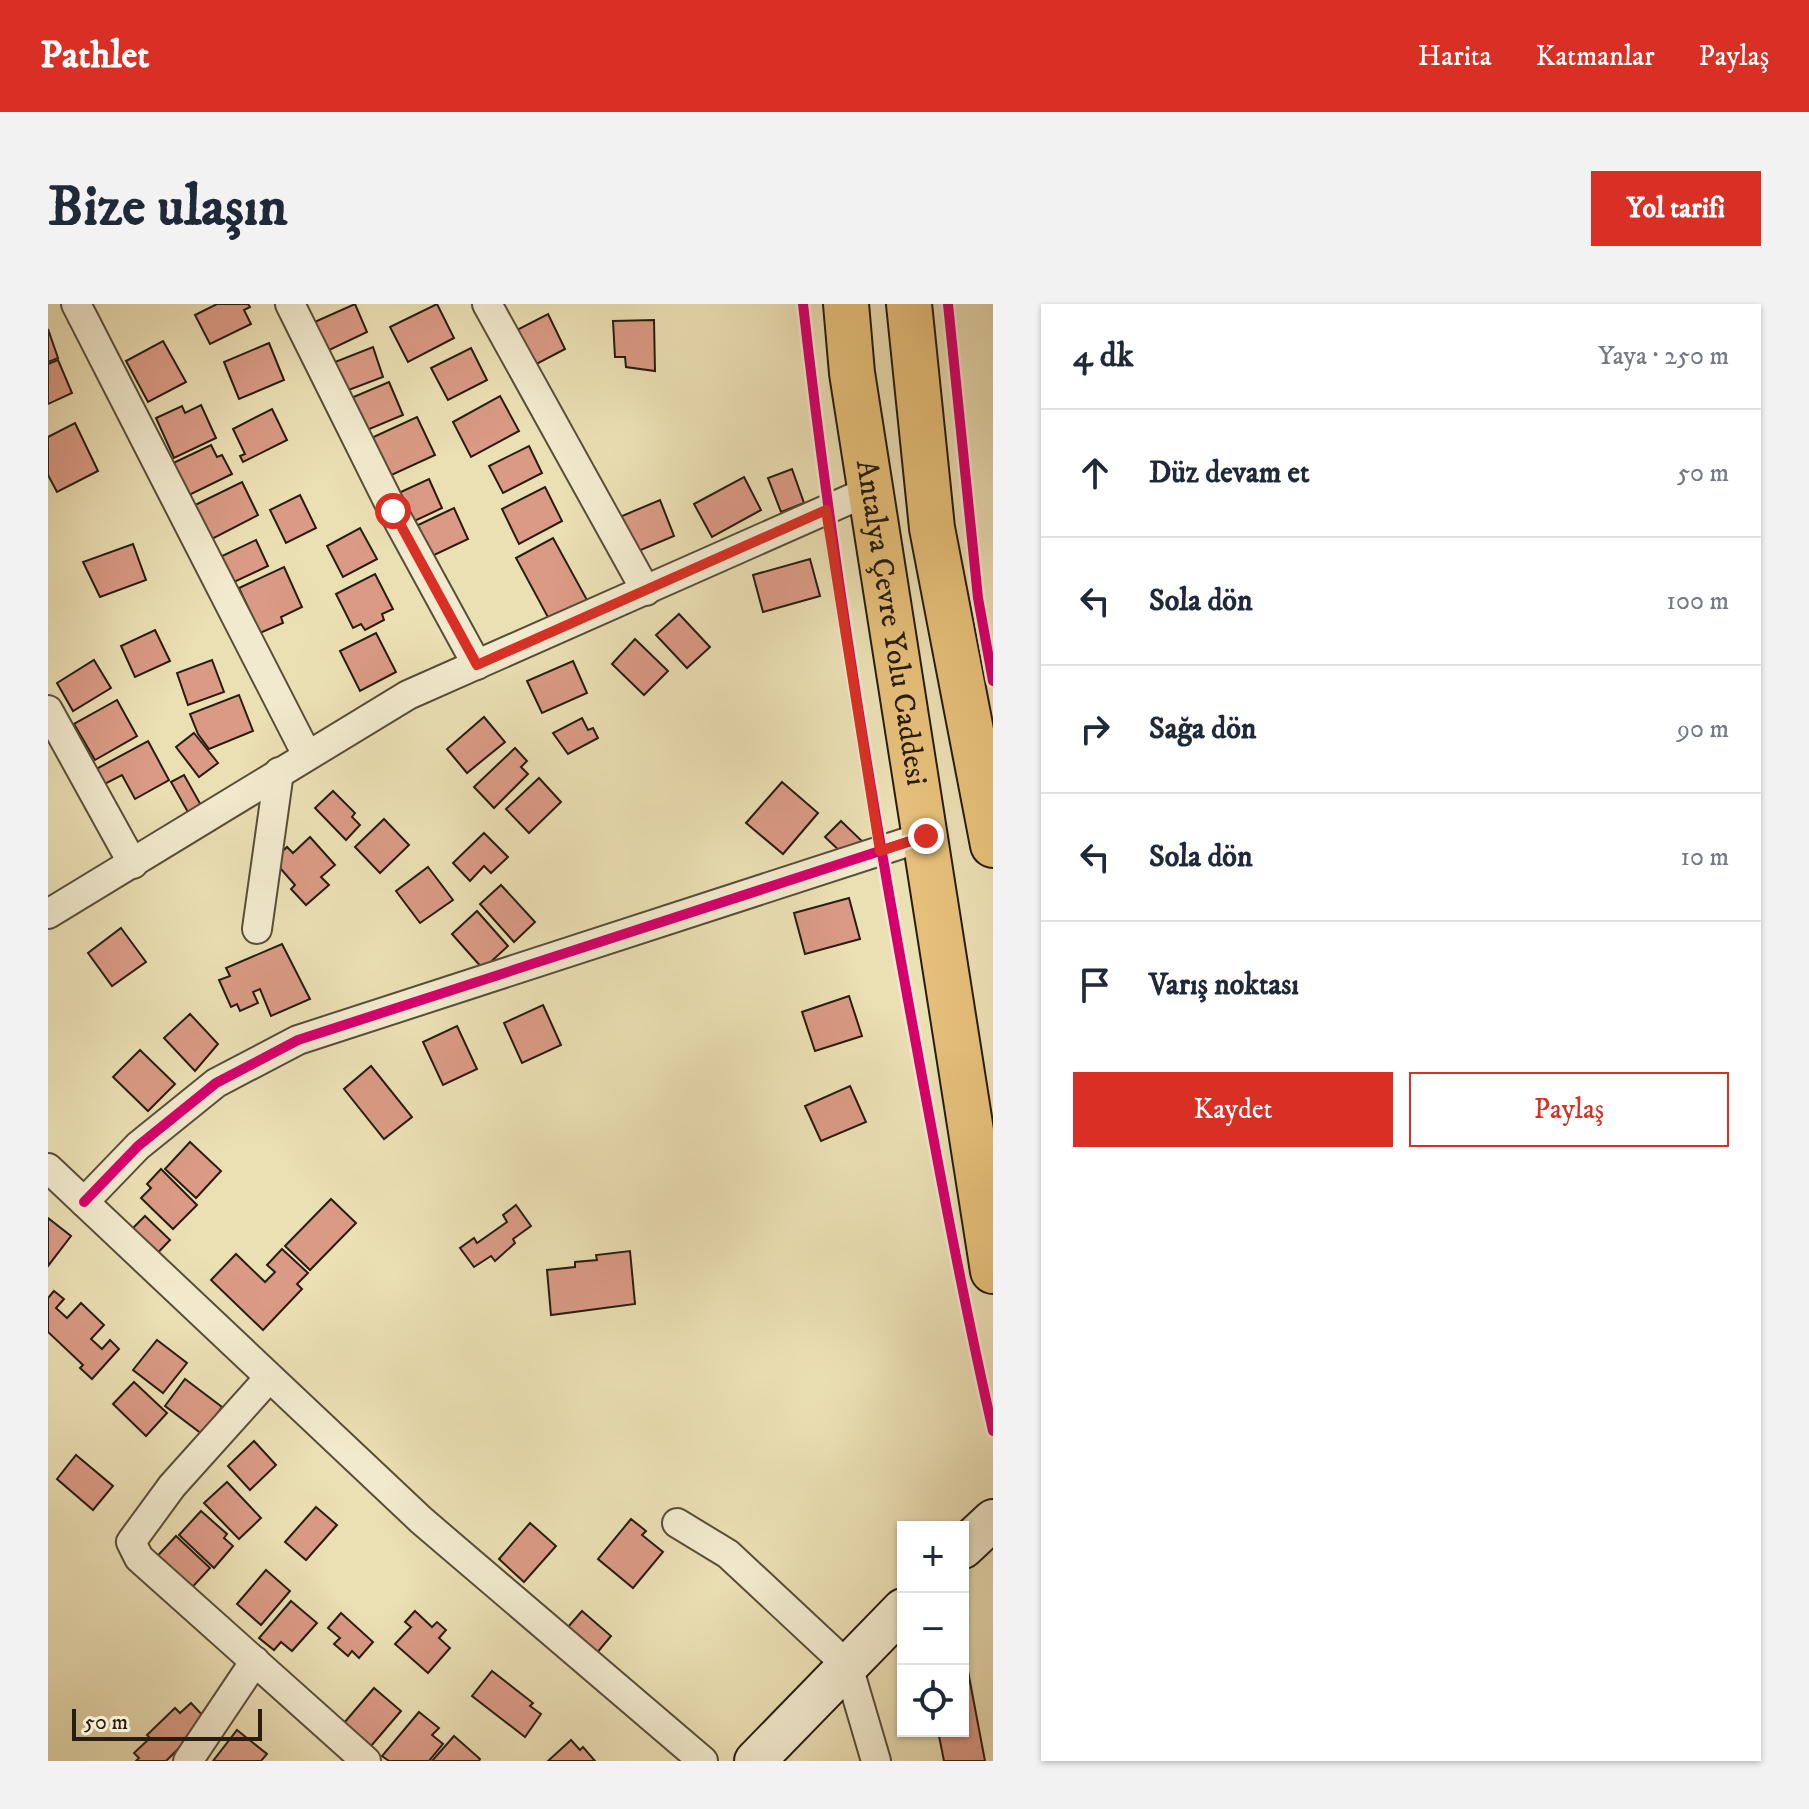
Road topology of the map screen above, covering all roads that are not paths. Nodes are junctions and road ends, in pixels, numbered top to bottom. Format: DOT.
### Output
graph roads {
  1 [pos="76,304"];
  2 [pos="290,304"];
  3 [pos="487,304"];
  4 [pos="846,304"];
  5 [pos="909,304"];
  6 [pos="871,490"];
  7 [pos="646,591"];
  8 [pos="477,665"];
  9 [pos="48,710"];
  10 [pos="307,755"];
  11 [pos="279,772"];
  12 [pos="926,836"];
  13 [pos="993,845"];
  14 [pos="133,864"];
  15 [pos="48,914"];
  16 [pos="257,929"];
  17 [pos="48,1168"];
  18 [pos="84,1202"];
  19 [pos="993,1271"];
  20 [pos="269,1378"];
  21 [pos="993,1520"];
  22 [pos="677,1523"];
  23 [pos="969,1542"];
  24 [pos="897,1615"];
  25 [pos="255,1661"];
  26 [pos="848,1666"];
  27 [pos="188,1761"];
  28 [pos="366,1761"];
  29 [pos="703,1761"];
  30 [pos="755,1761"];
  31 [pos="876,1761"];
  1 -- 10 [label="street"];
  2 -- 8 [label="street"];
  3 -- 7 [label="street"];
  4 -- 6 [label="highway, Antalya Çevre Yolu Caddesi"];
  5 -- 13 [label="highway, Antalya Çevre Yolu Caddesi"];
  6 -- 7 [label="street"];
  6 -- 12 [label="highway, Antalya Çevre Yolu Caddesi"];
  7 -- 8 [label="street"];
  8 -- 10 [label="street"];
  9 -- 14 [label="street"];
  10 -- 11 [label="street"];
  11 -- 14 [label="street"];
  11 -- 16 [label="street"];
  12 -- 18 [label="street"];
  12 -- 19 [label="highway, Antalya Çevre Yolu Caddesi"];
  14 -- 15 [label="street"];
  17 -- 18 [label="street"];
  18 -- 20 [label="street"];
  20 -- 25 [label="street"];
  20 -- 29 [label="street"];
  21 -- 23 [label="street"];
  22 -- 26 [label="street"];
  24 -- 26 [label="street"];
  25 -- 27 [label="street"];
  25 -- 28 [label="street"];
  26 -- 30 [label="street"];
  26 -- 31 [label="street"];
}
